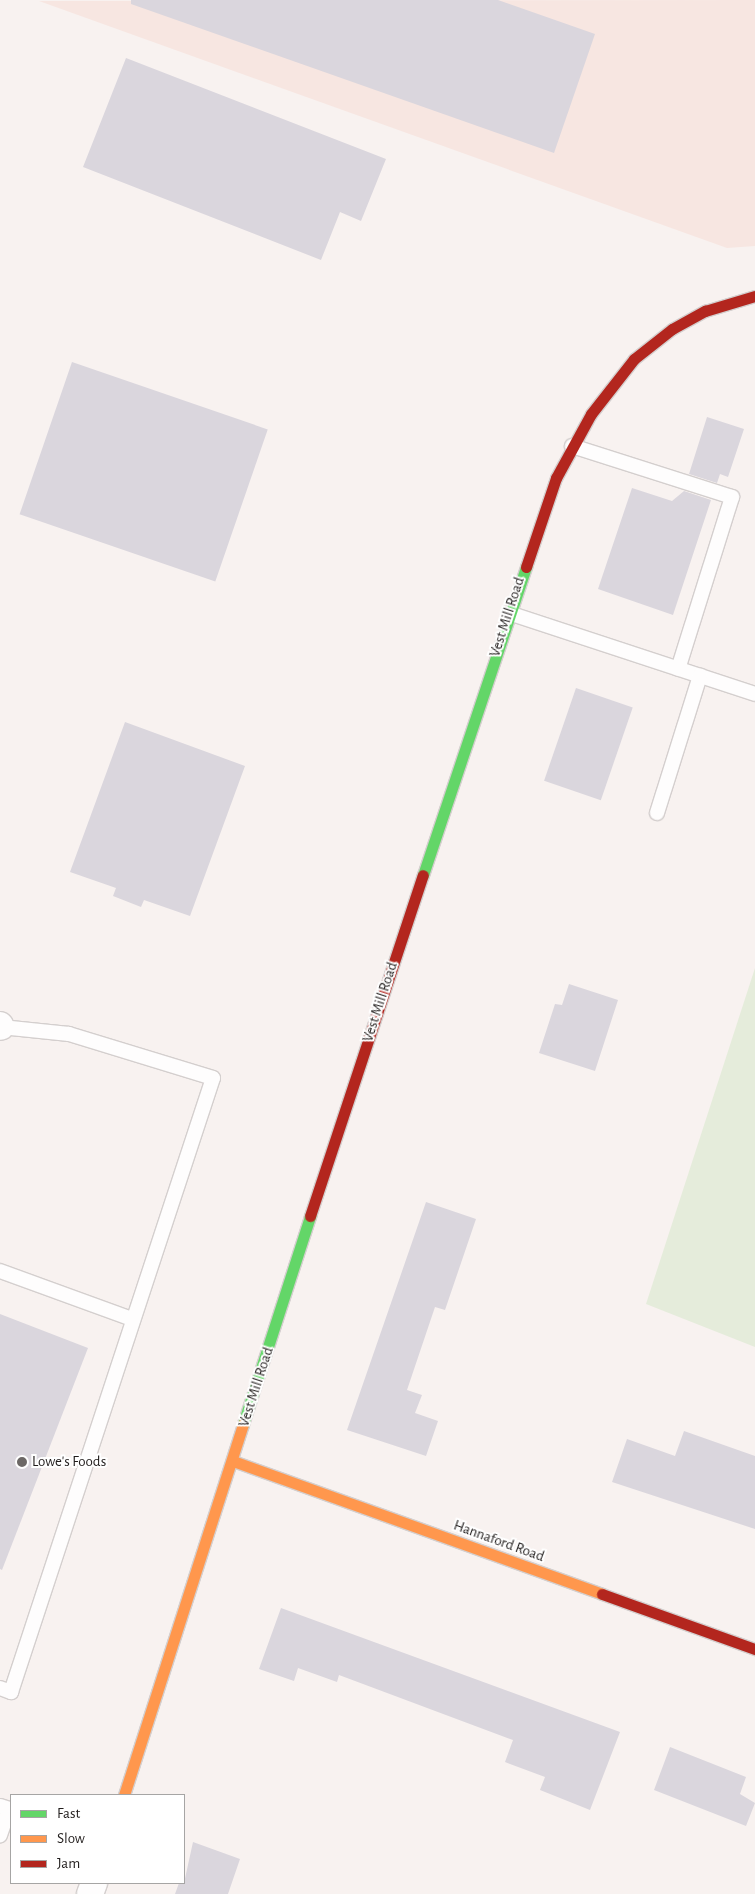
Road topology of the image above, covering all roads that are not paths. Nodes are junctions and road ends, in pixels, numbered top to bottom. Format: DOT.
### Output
graph roads {
  1 [pos="755,296"];
  2 [pos="572,446"];
  3 [pos="509,613"];
  4 [pos="678,669"];
  5 [pos="700,676"];
  6 [pos="755,694"];
  7 [pos="657,813"];
  8 [pos="1,1026"];
  9 [pos="0,1271"];
  10 [pos="132,1319"];
  11 [pos="233,1461"];
  12 [pos="755,1649"];
  13 [pos="0,1688"];
  14 [pos="124,1794"];
  15 [pos="0,1806"];
  16 [pos="0,1835"];
  1 -- 2 [label="street, Vest Mill Road"];
  2 -- 3 [label="street, Vest Mill Road"];
  2 -- 4 [label="lane"];
  3 -- 4 [label="lane"];
  3 -- 11 [label="street, Vest Mill Road"];
  4 -- 5 [label="lane"];
  5 -- 6 [label="lane"];
  5 -- 7 [label="lane"];
  8 -- 10 [label="lane"];
  9 -- 10 [label="lane"];
  10 -- 13 [label="lane"];
  11 -- 12 [label="street, Hannaford Road"];
  11 -- 14 [label="street, Vest Mill Road"];
  15 -- 16 [label="lane"];
}
